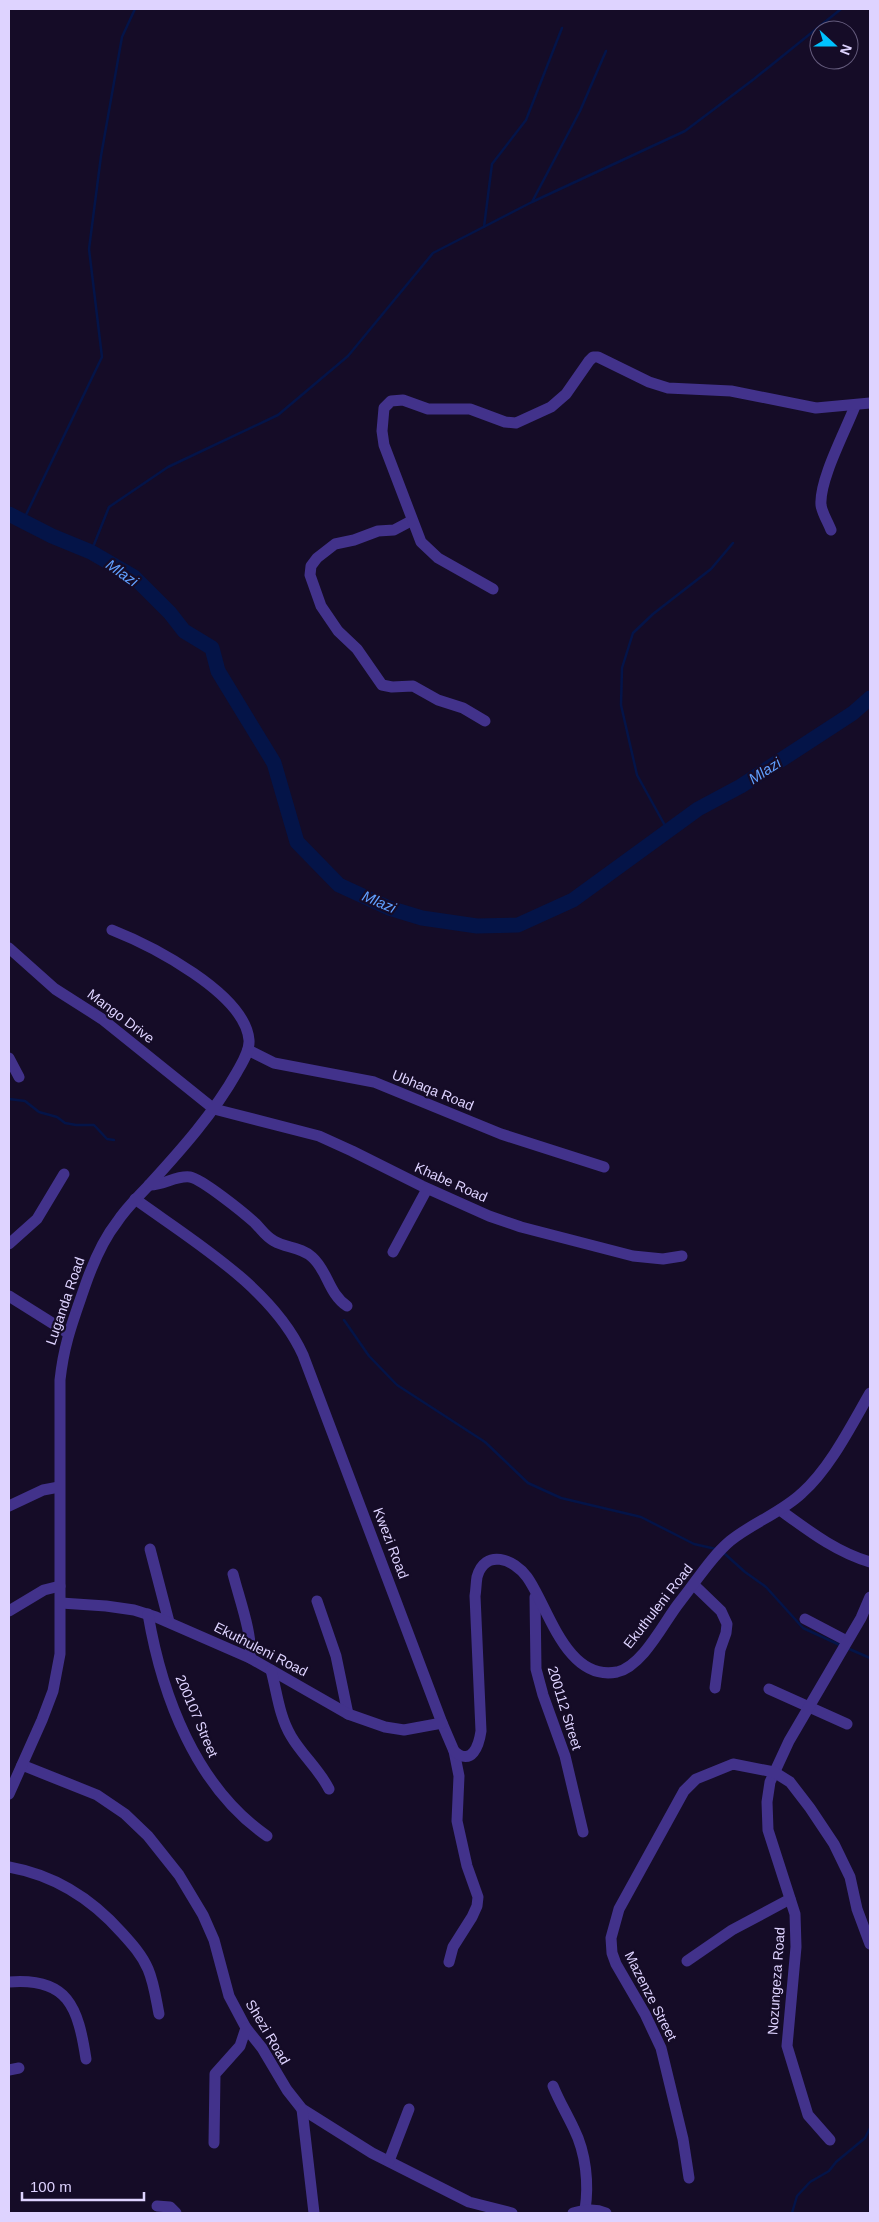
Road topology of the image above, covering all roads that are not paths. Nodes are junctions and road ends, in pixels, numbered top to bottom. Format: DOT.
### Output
graph roads {
  1 [pos="870,403"];
  2 [pos="855,406"];
  3 [pos="412,520"];
  4 [pos="831,530"];
  5 [pos="493,590"];
  6 [pos="486,721"];
  7 [pos="112,930"];
  8 [pos="9,948"];
  9 [pos="248,1050"];
  10 [pos="9,1058"];
  11 [pos="19,1077"];
  12 [pos="214,1109"];
  13 [pos="604,1167"];
  14 [pos="64,1174"];
  15 [pos="149,1185"];
  16 [pos="427,1189"];
  17 [pos="135,1199"];
  18 [pos="9,1244"];
  19 [pos="393,1252"];
  20 [pos="682,1256"];
  21 [pos="9,1296"];
  22 [pos="347,1306"];
  23 [pos="68,1333"];
  24 [pos="870,1393"];
  25 [pos="59,1487"];
  26 [pos="9,1506"];
  27 [pos="780,1510"];
  28 [pos="150,1549"];
  29 [pos="870,1562"];
  30 [pos="233,1574"];
  31 [pos="694,1585"];
  32 [pos="60,1586"];
  33 [pos="535,1592"];
  34 [pos="870,1597"];
  35 [pos="317,1601"];
  36 [pos="61,1603"];
  37 [pos="9,1611"];
  38 [pos="148,1614"];
  39 [pos="805,1619"];
  40 [pos="169,1622"];
  41 [pos="847,1641"];
  42 [pos="250,1658"];
  43 [pos="271,1670"];
  44 [pos="715,1688"];
  45 [pos="768,1689"];
  46 [pos="807,1707"];
  47 [pos="348,1714"];
  48 [pos="442,1723"];
  49 [pos="847,1724"];
  50 [pos="454,1751"];
  51 [pos="22,1765"];
  52 [pos="774,1772"];
  53 [pos="330,1789"];
  54 [pos="9,1794"];
  55 [pos="583,1832"];
  56 [pos="267,1836"];
  57 [pos="9,1867"];
  58 [pos="790,1899"];
  59 [pos="870,1944"];
  60 [pos="687,1961"];
  61 [pos="449,1962"];
  62 [pos="9,1982"];
  63 [pos="159,2014"];
  64 [pos="246,2028"];
  65 [pos="86,2059"];
  66 [pos="553,2086"];
  67 [pos="409,2108"];
  68 [pos="302,2110"];
  69 [pos="830,2140"];
  70 [pos="214,2142"];
  71 [pos="389,2161"];
  72 [pos="689,2178"];
  73 [pos="158,2206"];
  74 [pos="470,2208"];
  75 [pos="585,2210"];
  76 [pos="176,2213"];
  77 [pos="314,2213"];
  78 [pos="512,2213"];
  79 [pos="573,2213"];
  80 [pos="606,2213"];
  1 -- 2 [label="street"];
  2 -- 3 [label="street"];
  2 -- 4 [label="street"];
  3 -- 5 [label="street"];
  3 -- 6 [label="street"];
  7 -- 9 [label="street"];
  8 -- 12 [label="street, Mango Drive"];
  9 -- 12 [label="street, Luganda Road"];
  9 -- 13 [label="street, Ubhaqa Road"];
  10 -- 11 [label="street"];
  12 -- 15 [label="street, Luganda Road"];
  12 -- 16 [label="street, Khabe Road"];
  14 -- 18 [label="street"];
  15 -- 17 [label="street, Luganda Road"];
  15 -- 22 [label="street"];
  16 -- 19 [label="street"];
  16 -- 20 [label="street, Khabe Road"];
  17 -- 23 [label="street, Luganda Road"];
  17 -- 48 [label="street, Kwezi Road"];
  21 -- 23 [label="street"];
  23 -- 25 [label="street, Luganda Road"];
  24 -- 27 [label="street, Ekuthuleni Road"];
  25 -- 26 [label="street"];
  25 -- 32 [label="street, Luganda Road"];
  27 -- 29 [label="street"];
  27 -- 31 [label="street, Ekuthuleni Road"];
  28 -- 40 [label="street"];
  30 -- 42 [label="street"];
  31 -- 33 [label="street, Ekuthuleni Road"];
  31 -- 44 [label="street"];
  32 -- 36 [label="street, Luganda Road"];
  32 -- 37 [label="street"];
  33 -- 50 [label="street, Ekuthuleni Road"];
  33 -- 55 [label="street, 200112 Street"];
  34 -- 41 [label="street, Nozungeza Road"];
  35 -- 47 [label="street"];
  36 -- 38 [label="street, Ekuthuleni Road"];
  36 -- 51 [label="street, Luganda Road"];
  38 -- 40 [label="street, Ekuthuleni Road"];
  38 -- 56 [label="street, 200107 Street"];
  39 -- 41 [label="street"];
  40 -- 42 [label="street, Ekuthuleni Road"];
  41 -- 46 [label="street, Nozungeza Road"];
  42 -- 43 [label="street, Ekuthuleni Road"];
  43 -- 47 [label="street, Ekuthuleni Road"];
  43 -- 53 [label="street"];
  45 -- 46 [label="street"];
  46 -- 49 [label="street"];
  46 -- 52 [label="street, Nozungeza Road"];
  47 -- 48 [label="street, Ekuthuleni Road"];
  48 -- 50 [label="street, Kwezi Road"];
  50 -- 61 [label="street, Kwezi Road"];
  51 -- 54 [label="street, Luganda Road"];
  51 -- 64 [label="street, Shezi Road"];
  52 -- 58 [label="street, Nozungeza Road"];
  52 -- 59 [label="street"];
  52 -- 72 [label="street, Mazenze Street"];
  57 -- 63 [label="street"];
  58 -- 60 [label="street"];
  58 -- 69 [label="street, Nozungeza Road"];
  62 -- 65 [label="street"];
  64 -- 68 [label="street, Shezi Road"];
  64 -- 70 [label="street"];
  66 -- 75 [label="street"];
  67 -- 71 [label="street"];
  68 -- 71 [label="street, Shezi Road"];
  68 -- 77 [label="street"];
  71 -- 74 [label="street, Shezi Road"];
  73 -- 76 [label="street"];
  74 -- 78 [label="street, Shezi Road"];
  75 -- 79 [label="street"];
  75 -- 80 [label="street"];
}
